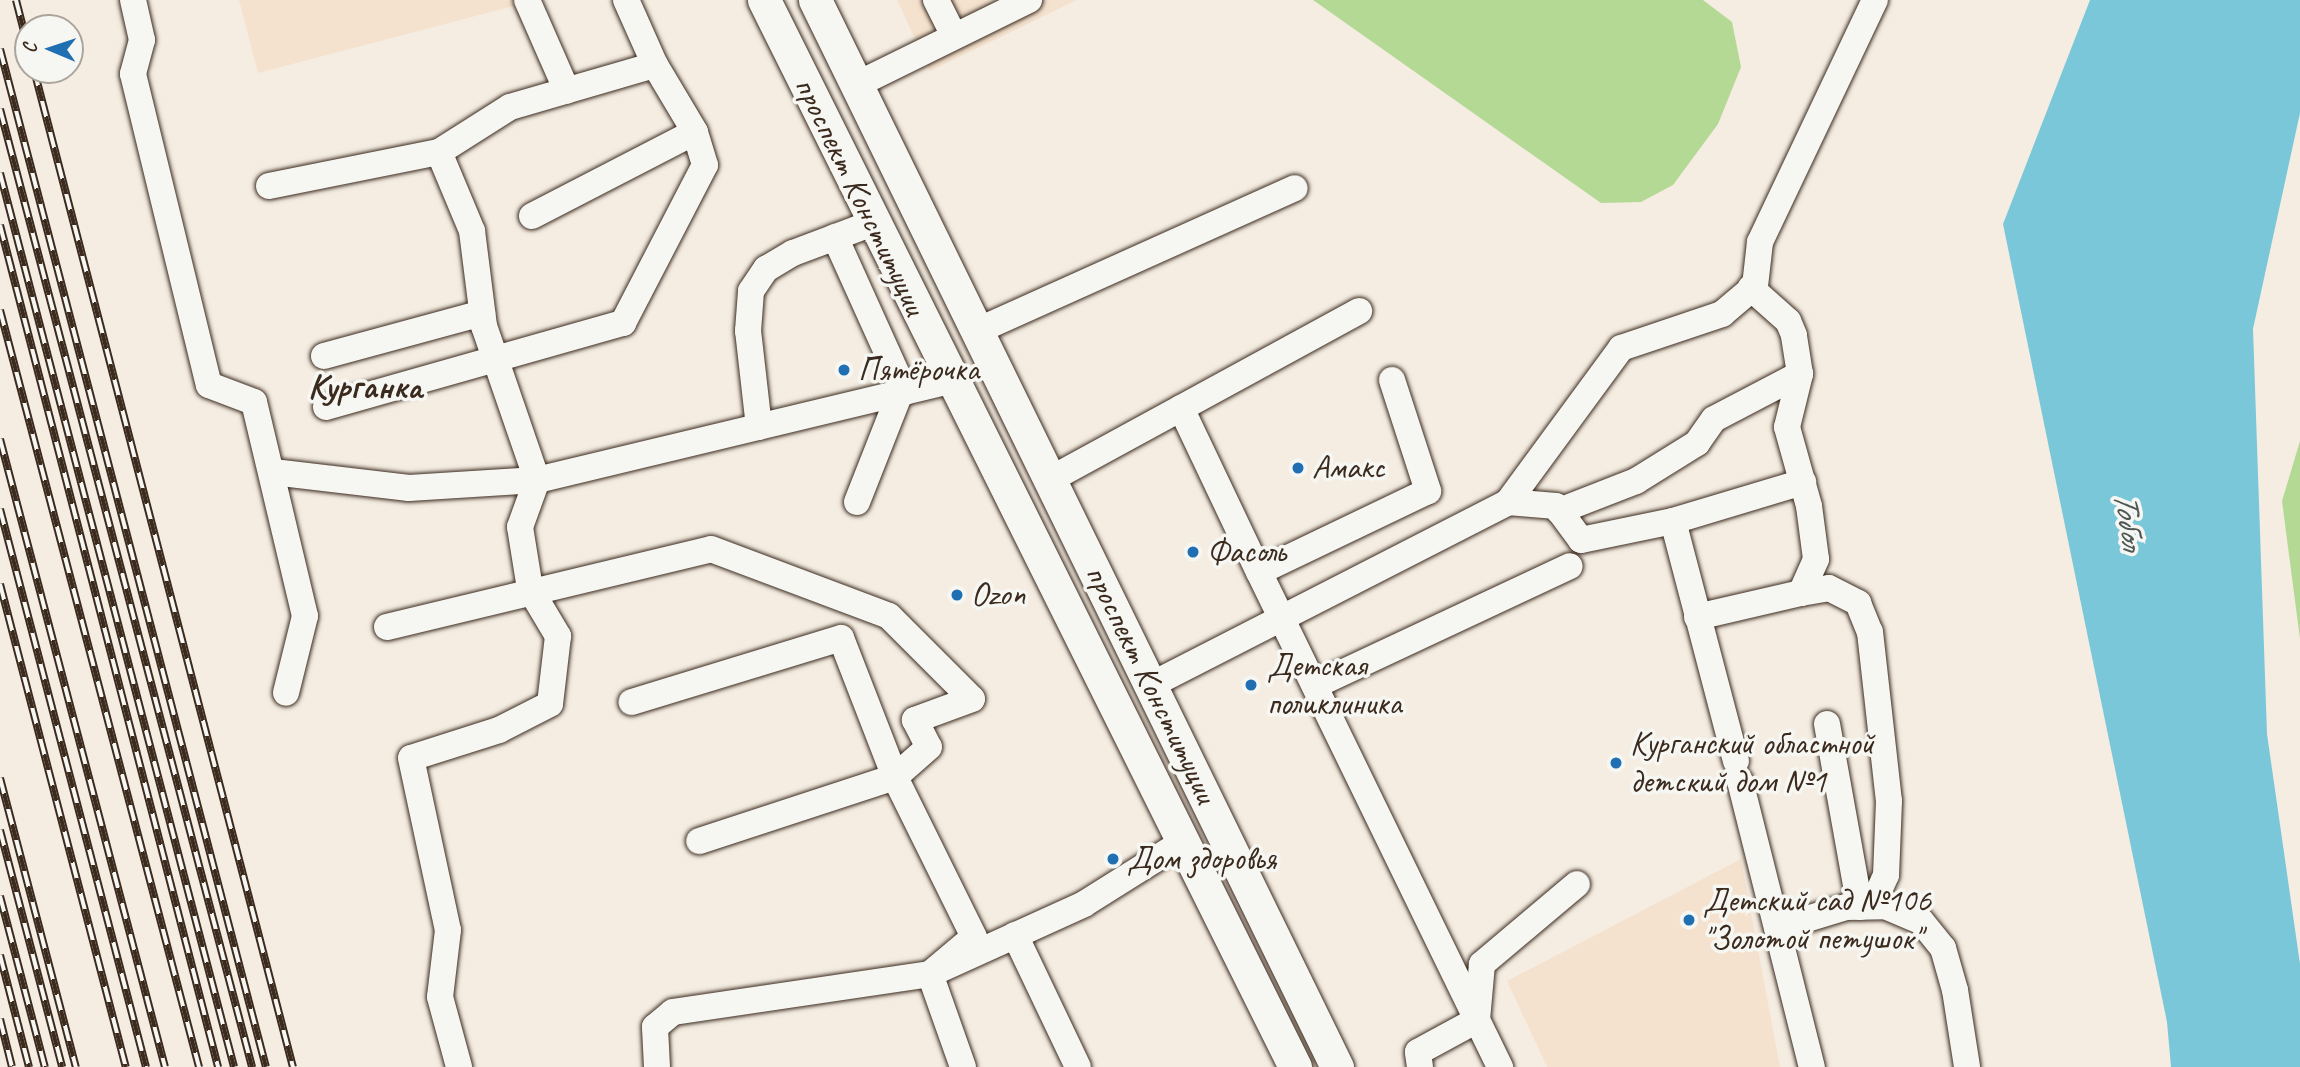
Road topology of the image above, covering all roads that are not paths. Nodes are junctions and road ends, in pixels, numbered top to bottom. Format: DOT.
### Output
graph roads {
  1 [pos="133,0"];
  2 [pos="527,0"];
  3 [pos="626,0"];
  4 [pos="764,0"];
  5 [pos="815,0"];
  6 [pos="936,0"];
  7 [pos="1029,0"];
  8 [pos="1875,0"];
  9 [pos="954,36"];
  10 [pos="655,65"];
  11 [pos="856,85"];
  12 [pos="567,90"];
  13 [pos="695,132"];
  14 [pos="439,152"];
  15 [pos="269,186"];
  16 [pos="1296,188"];
  17 [pos="531,216"];
  18 [pos="873,223"];
  19 [pos="835,237"];
  20 [pos="1751,288"];
  21 [pos="1359,311"];
  22 [pos="482,313"];
  23 [pos="979,331"];
  24 [pos="324,355"];
  25 [pos="495,358"];
  26 [pos="993,360"];
  27 [pos="1800,374"];
  28 [pos="1392,380"];
  29 [pos="950,381"];
  30 [pos="902,393"];
  31 [pos="326,407"];
  32 [pos="1181,408"];
  33 [pos="759,427"];
  34 [pos="273,472"];
  35 [pos="1051,479"];
  36 [pos="537,480"];
  37 [pos="1803,482"];
  38 [pos="857,502"];
  39 [pos="1508,502"];
  40 [pos="1559,510"];
  41 [pos="1673,521"];
  42 [pos="1570,566"];
  43 [pos="1259,572"];
  44 [pos="530,589"];
  45 [pos="1801,593"];
  46 [pos="1283,617"];
  47 [pos="1697,617"];
  48 [pos="387,627"];
  49 [pos="1134,650"];
  50 [pos="1097,670"];
  51 [pos="1151,685"];
  52 [pos="1316,685"];
  53 [pos="286,694"];
  54 [pos="632,702"];
  55 [pos="1827,724"];
  56 [pos="895,777"];
  57 [pos="699,841"];
  58 [pos="1183,842"];
  59 [pos="1577,884"];
  60 [pos="1866,906"];
  61 [pos="1777,928"];
  62 [pos="1015,935"];
  63 [pos="930,974"];
  64 [pos="1477,1020"];
  65 [pos="459,1067"];
  66 [pos="657,1067"];
  67 [pos="963,1067"];
  68 [pos="1078,1067"];
  69 [pos="1296,1067"];
  70 [pos="1337,1067"];
  71 [pos="1420,1067"];
  72 [pos="1500,1067"];
  73 [pos="1812,1067"];
  74 [pos="1966,1067"];
  1 -- 34 [label="lane"];
  2 -- 12 [label="lane"];
  3 -- 10 [label="lane"];
  4 -- 18 [label="main road, проспект Конституции"];
  5 -- 11 [label="main road, проспект Конституции"];
  6 -- 9 [label="lane"];
  7 -- 9 [label="lane"];
  8 -- 20 [label="lane"];
  9 -- 11 [label="lane"];
  10 -- 12 [label="lane"];
  10 -- 13 [label="lane"];
  11 -- 23 [label="main road, проспект Конституции"];
  12 -- 14 [label="lane"];
  13 -- 17 [label="lane"];
  13 -- 25 [label="lane"];
  14 -- 15 [label="lane"];
  14 -- 22 [label="lane"];
  16 -- 23 [label="lane"];
  18 -- 19 [label="lane"];
  18 -- 29 [label="main road, проспект Конституции"];
  19 -- 30 [label="lane"];
  19 -- 33 [label="lane"];
  20 -- 27 [label="lane"];
  20 -- 39 [label="lane"];
  21 -- 32 [label="lane"];
  22 -- 24 [label="lane"];
  22 -- 25 [label="lane"];
  23 -- 26 [label="main road, проспект Конституции"];
  25 -- 31 [label="lane"];
  25 -- 36 [label="lane"];
  26 -- 29 [label="main road"];
  26 -- 35 [label="main road, проспект Конституции"];
  27 -- 37 [label="lane"];
  27 -- 40 [label="lane"];
  28 -- 43 [label="lane"];
  29 -- 30 [label="lane"];
  29 -- 50 [label="main road, проспект Конституции"];
  30 -- 33 [label="lane"];
  30 -- 38 [label="lane"];
  32 -- 35 [label="lane"];
  32 -- 43 [label="lane"];
  33 -- 36 [label="lane"];
  34 -- 36 [label="lane"];
  34 -- 53 [label="lane"];
  35 -- 49 [label="main road, проспект Конституции"];
  36 -- 44 [label="lane"];
  37 -- 41 [label="lane"];
  37 -- 45 [label="lane"];
  39 -- 40 [label="lane"];
  39 -- 46 [label="lane"];
  40 -- 41 [label="lane"];
  41 -- 47 [label="lane"];
  42 -- 52 [label="lane"];
  43 -- 46 [label="lane"];
  44 -- 48 [label="lane"];
  44 -- 56 [label="lane"];
  44 -- 65 [label="lane"];
  45 -- 47 [label="lane"];
  45 -- 60 [label="lane"];
  46 -- 51 [label="lane"];
  46 -- 52 [label="lane"];
  47 -- 61 [label="lane"];
  49 -- 50 [label="main road"];
  49 -- 51 [label="main road, проспект Конституции"];
  50 -- 58 [label="main road, проспект Конституции"];
  51 -- 70 [label="main road, проспект Конституции"];
  52 -- 64 [label="lane"];
  54 -- 56 [label="lane"];
  55 -- 60 [label="lane"];
  56 -- 57 [label="lane"];
  56 -- 63 [label="lane"];
  58 -- 62 [label="lane"];
  58 -- 69 [label="main road, проспект Конституции"];
  59 -- 64 [label="lane"];
  60 -- 61 [label="lane"];
  60 -- 74 [label="lane"];
  61 -- 73 [label="lane"];
  62 -- 63 [label="lane"];
  62 -- 68 [label="lane"];
  63 -- 66 [label="lane"];
  63 -- 67 [label="lane"];
  64 -- 71 [label="lane"];
  64 -- 72 [label="lane"];
}
